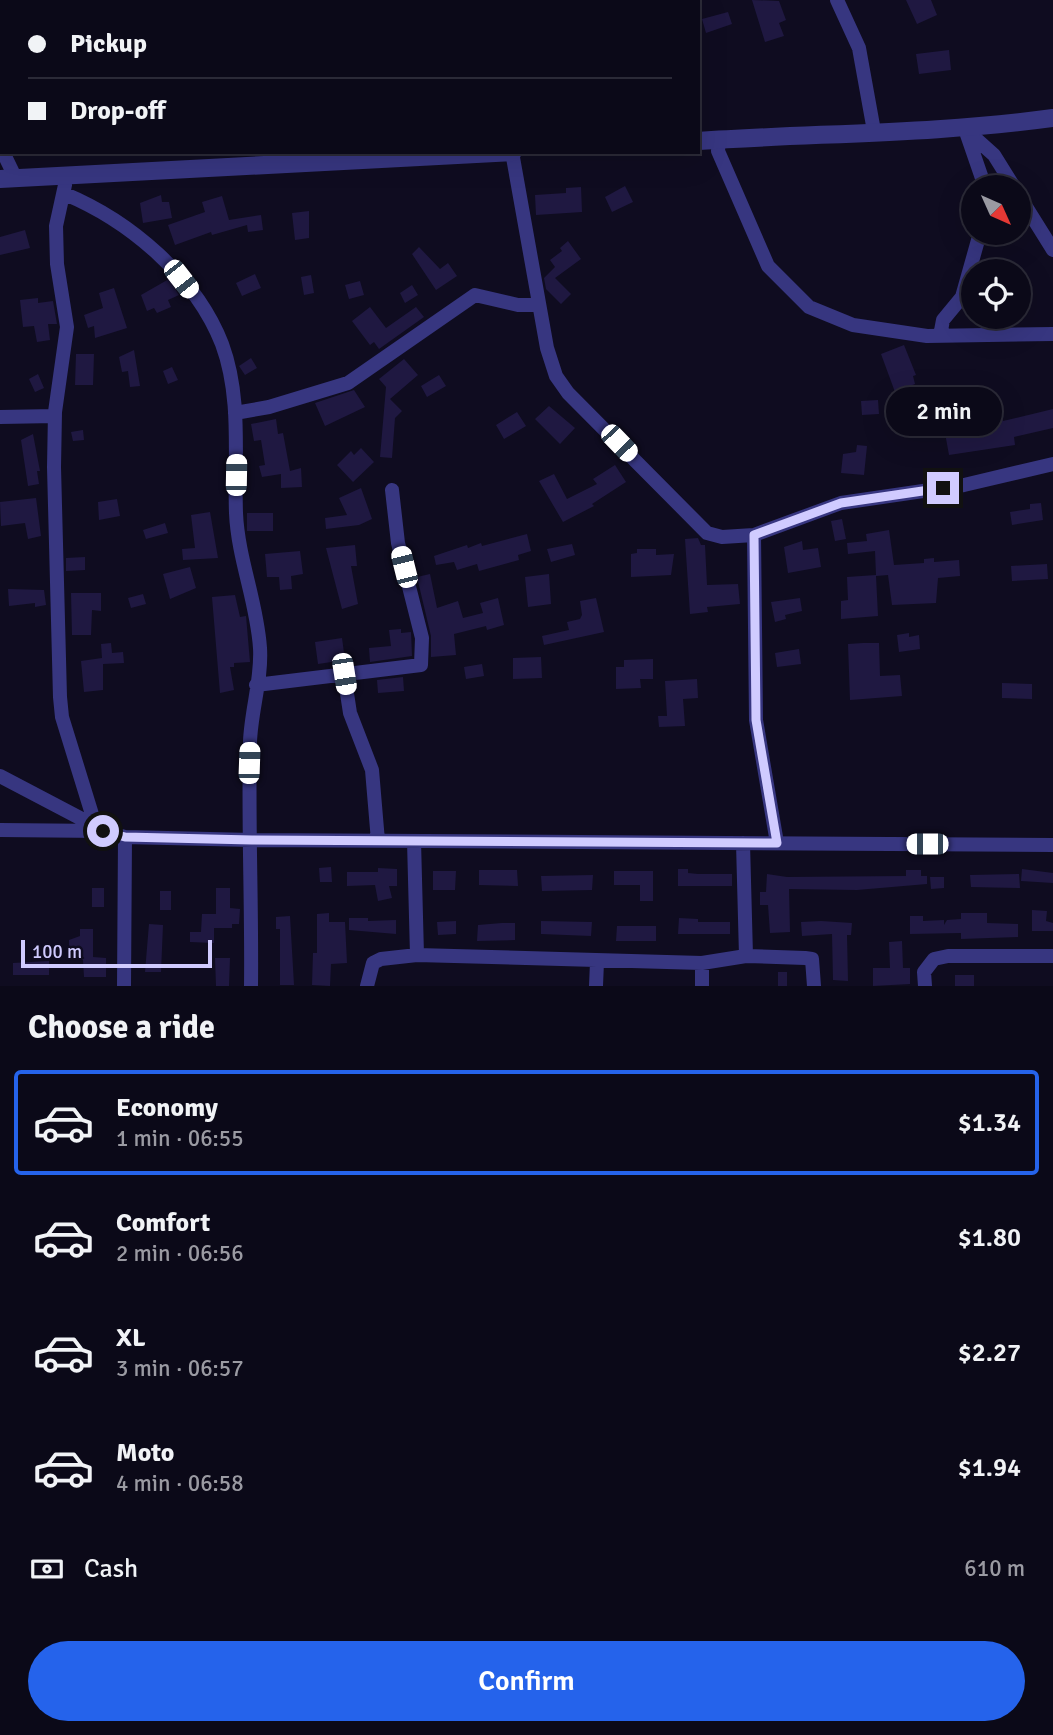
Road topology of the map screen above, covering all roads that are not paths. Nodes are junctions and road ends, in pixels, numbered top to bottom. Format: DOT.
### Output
graph roads {
  1 [pos="837,0"];
  2 [pos="1053,118"];
  3 [pos="965,130"];
  4 [pos="874,131"];
  5 [pos="719,139"];
  6 [pos="700,141"];
  7 [pos="3,154"];
  8 [pos="478,154"];
  9 [pos="513,154"];
  10 [pos="981,175"];
  11 [pos="1006,175"];
  12 [pos="8,179"];
  13 [pos="65,186"];
  14 [pos="1031,215"];
  15 [pos="977,245"];
  16 [pos="1053,250"];
  17 [pos="538,305"];
  18 [pos="1053,334"];
  19 [pos="940,336"];
  20 [pos="235,413"];
  21 [pos="55,416"];
  22 [pos="0,417"];
  23 [pos="1053,464"];
  24 [pos="392,490"];
  25 [pos="754,535"];
  26 [pos="344,674"];
  27 [pos="256,685"];
  28 [pos="0,776"];
  29 [pos="99,827"];
  30 [pos="0,830"];
  31 [pos="125,837"];
  32 [pos="252,840"];
  33 [pos="378,841"];
  34 [pos="414,841"];
  35 [pos="743,843"];
  36 [pos="777,843"];
  37 [pos="1053,845"];
  38 [pos="418,954"];
  39 [pos="746,956"];
  40 [pos="1053,956"];
  41 [pos="597,962"];
  42 [pos="702,963"];
  43 [pos="124,986"];
  44 [pos="251,986"];
  45 [pos="367,986"];
  46 [pos="596,986"];
  47 [pos="702,986"];
  48 [pos="814,986"];
  49 [pos="925,986"];
  1 -- 4 [label="street"];
  2 -- 3 [label="street"];
  3 -- 4 [label="street"];
  3 -- 10 [label="street"];
  3 -- 11 [label="street"];
  4 -- 5 [label="street"];
  5 -- 6 [label="street"];
  5 -- 19 [label="street"];
  7 -- 12 [label="street"];
  8 -- 13 [label="street"];
  9 -- 17 [label="street"];
  12 -- 13 [label="street"];
  13 -- 20 [label="street"];
  13 -- 21 [label="street"];
  14 -- 16 [label="street"];
  15 -- 19 [label="street"];
  17 -- 20 [label="street"];
  17 -- 25 [label="street"];
  18 -- 19 [label="street"];
  20 -- 27 [label="street"];
  21 -- 22 [label="street"];
  21 -- 29 [label="street"];
  23 -- 25 [label="street"];
  24 -- 26 [label="street"];
  25 -- 36 [label="street"];
  26 -- 27 [label="street"];
  26 -- 33 [label="street"];
  27 -- 32 [label="street"];
  28 -- 29 [label="street"];
  29 -- 30 [label="street"];
  29 -- 31 [label="street"];
  31 -- 32 [label="street"];
  31 -- 43 [label="street"];
  32 -- 33 [label="street"];
  32 -- 44 [label="street"];
  33 -- 34 [label="street"];
  34 -- 35 [label="street"];
  34 -- 38 [label="street"];
  35 -- 36 [label="street"];
  35 -- 39 [label="street"];
  36 -- 37 [label="street"];
  38 -- 41 [label="street"];
  38 -- 45 [label="street"];
  39 -- 42 [label="street"];
  39 -- 48 [label="street"];
  40 -- 49 [label="street"];
  41 -- 42 [label="street"];
  41 -- 46 [label="street"];
  42 -- 47 [label="street"];
}
